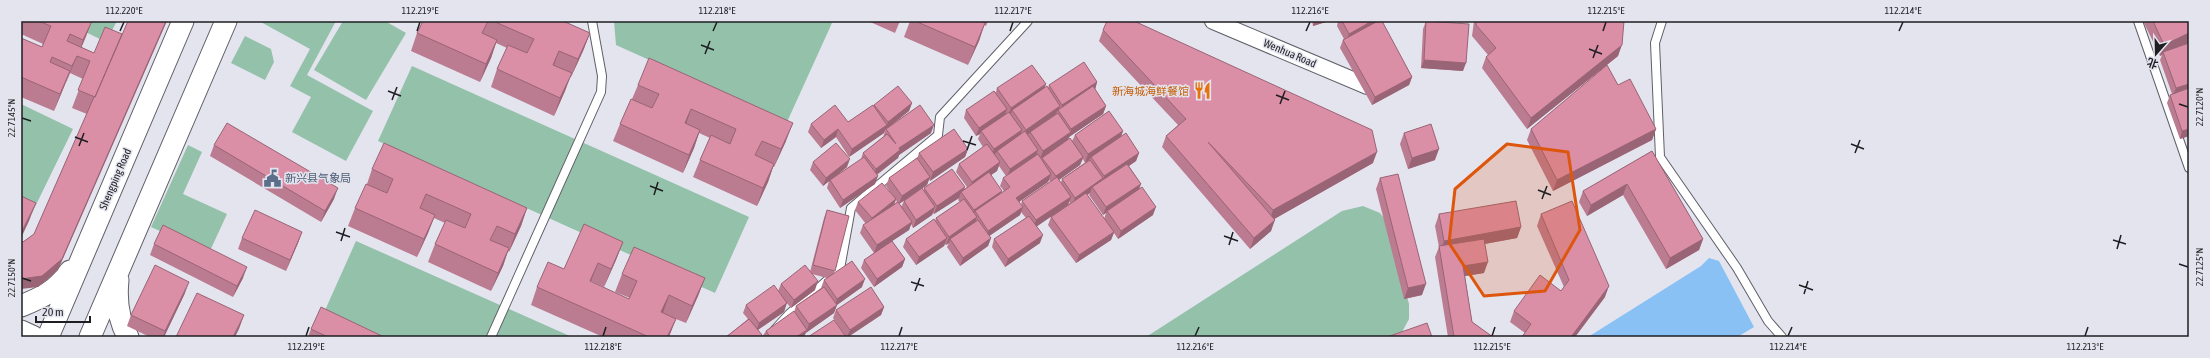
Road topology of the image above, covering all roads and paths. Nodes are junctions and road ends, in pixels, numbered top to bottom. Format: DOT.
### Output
graph roads {
  1 [pos="183,21"];
  2 [pos="226,21"];
  3 [pos="592,21"];
  4 [pos="1028,21"];
  5 [pos="1214,21"];
  6 [pos="1662,21"];
  7 [pos="2138,21"];
  8 [pos="1367,86"];
  9 [pos="2189,168"];
  10 [pos="86,248"];
  11 [pos="118,272"];
  12 [pos="21,306"];
  13 [pos="21,331"];
  14 [pos="34,337"];
  15 [pos="48,337"];
  16 [pos="90,337"];
  17 [pos="128,337"];
  18 [pos="491,337"];
  19 [pos="768,337"];
  20 [pos="1782,337"];
  1 -- 10 [label="street, Shengping Road"];
  2 -- 11 [label="street"];
  3 -- 18 [label="lane"];
  4 -- 19 [label="lane"];
  5 -- 8 [label="street, Wenhua Road"];
  6 -- 20 [label="lane"];
  7 -- 9 [label="lane"];
  10 -- 12 [label="street"];
  10 -- 15 [label="street, Shengping Road"];
  11 -- 16 [label="street"];
  11 -- 17 [label="street"];
  13 -- 14 [label="street"];
}
